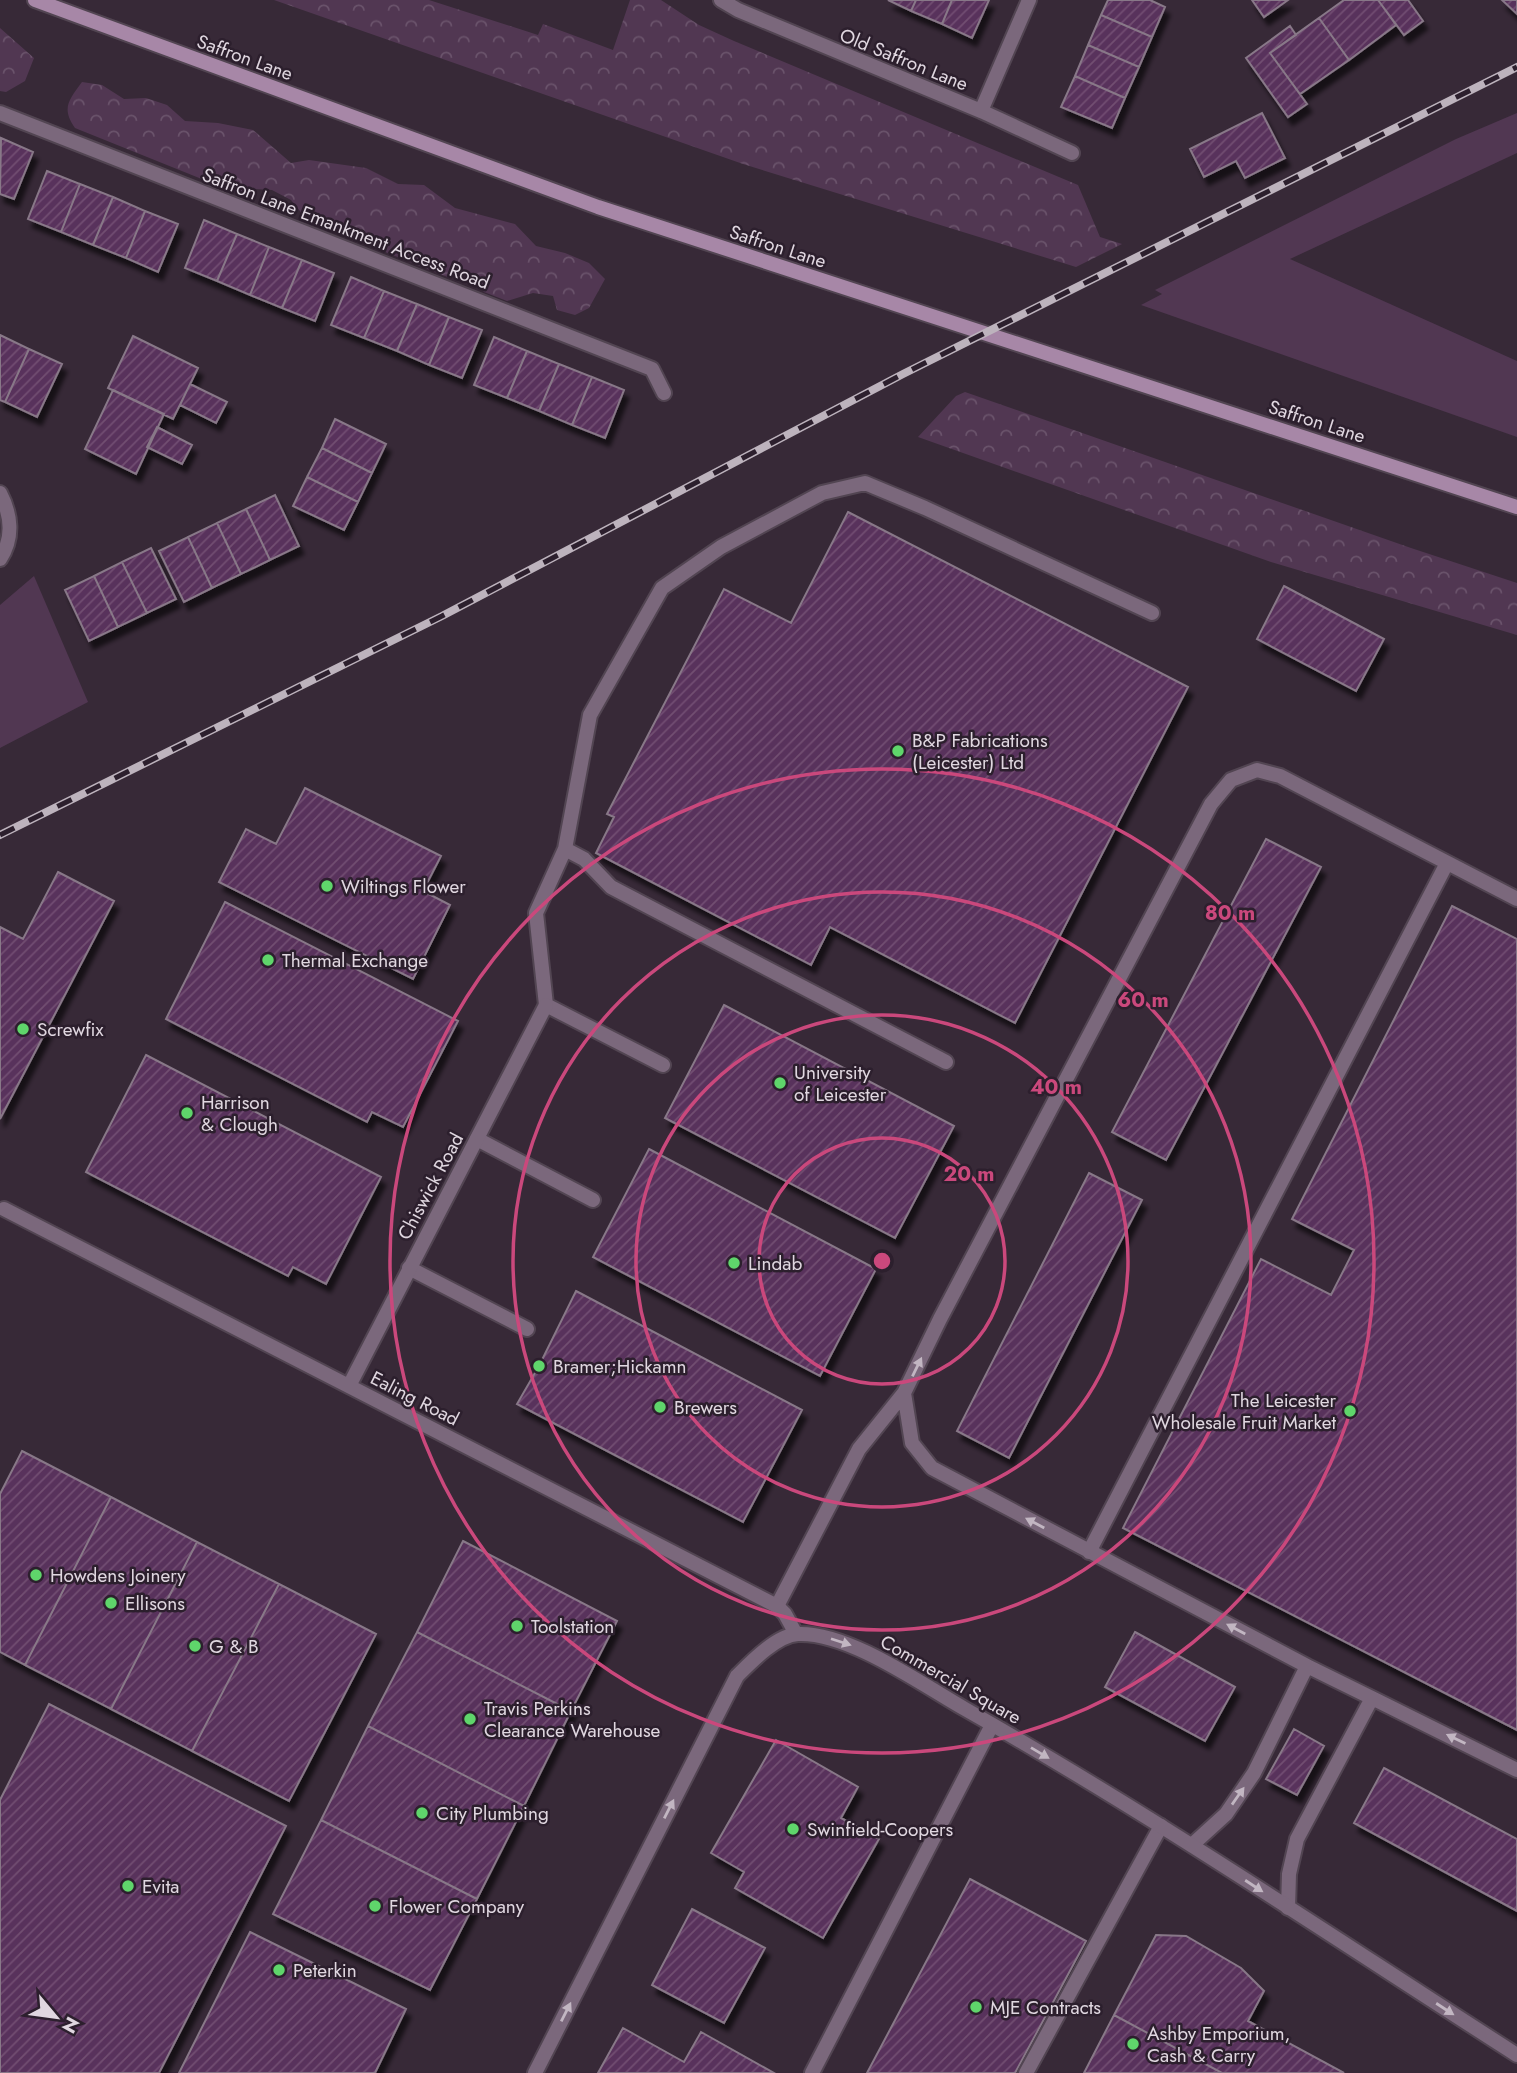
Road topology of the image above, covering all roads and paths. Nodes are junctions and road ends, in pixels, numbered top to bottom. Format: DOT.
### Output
graph roads {
  1 [pos="35,0"];
  2 [pos="721,0"];
  3 [pos="1029,0"];
  4 [pos="981,111"];
  5 [pos="0,113"];
  6 [pos="1072,153"];
  7 [pos="664,393"];
  8 [pos="0,493"];
  9 [pos="1517,507"];
  10 [pos="0,559"];
  11 [pos="1152,613"];
  12 [pos="565,849"];
  13 [pos="1447,863"];
  14 [pos="1517,899"];
  15 [pos="546,1005"];
  16 [pos="946,1062"];
  17 [pos="663,1065"];
  18 [pos="477,1139"];
  19 [pos="593,1200"];
  20 [pos="1,1209"];
  21 [pos="409,1268"];
  22 [pos="527,1329"];
  23 [pos="349,1386"];
  24 [pos="904,1393"];
  25 [pos="1089,1552"];
  26 [pos="777,1606"];
  27 [pos="796,1634"];
  28 [pos="1307,1666"];
  29 [pos="1372,1698"];
  30 [pos="992,1725"];
  31 [pos="1517,1770"];
  32 [pos="1161,1826"];
  33 [pos="1192,1845"];
  34 [pos="1288,1908"];
  35 [pos="1517,2055"];
  36 [pos="535,2073"];
  37 [pos="812,2073"];
  38 [pos="1026,2073"];
  1 -- 9 [label="main road, Saffron Lane"];
  2 -- 4 [label="street, Old Saffron Lane"];
  3 -- 4 [label="street"];
  4 -- 6 [label="street, Old Saffron Lane"];
  5 -- 7 [label="street, Saffron Lane Emankment Access Road"];
  8 -- 10 [label="street"];
  11 -- 12 [label="street"];
  12 -- 15 [label="street"];
  12 -- 16 [label="street"];
  13 -- 14 [label="street"];
  24 -- 13 [label="street, one-way"];
  13 -- 25 [label="street"];
  15 -- 17 [label="street"];
  15 -- 18 [label="street, Chiswick Road"];
  18 -- 19 [label="street"];
  18 -- 21 [label="street, Chiswick Road"];
  20 -- 23 [label="street, Ealing Road"];
  21 -- 22 [label="street"];
  21 -- 23 [label="street, Chiswick Road"];
  23 -- 26 [label="street, Ealing Road"];
  25 -- 24 [label="street, one-way"];
  24 -- 26 [label="street"];
  28 -- 25 [label="street, one-way"];
  26 -- 27 [label="street, Ealing Road"];
  27 -- 30 [label="street, Commercial Square, one-way"];
  36 -- 27 [label="street, one-way"];
  28 -- 29 [label="street"];
  33 -- 28 [label="street, one-way"];
  31 -- 29 [label="street, one-way"];
  29 -- 34 [label="street"];
  30 -- 32 [label="street, Commercial Square, one-way"];
  30 -- 37 [label="street"];
  32 -- 33 [label="street, Commercial Square"];
  32 -- 38 [label="street"];
  33 -- 34 [label="street, Commercial Square, one-way"];
  34 -- 35 [label="street, Commercial Square, one-way"];
}
